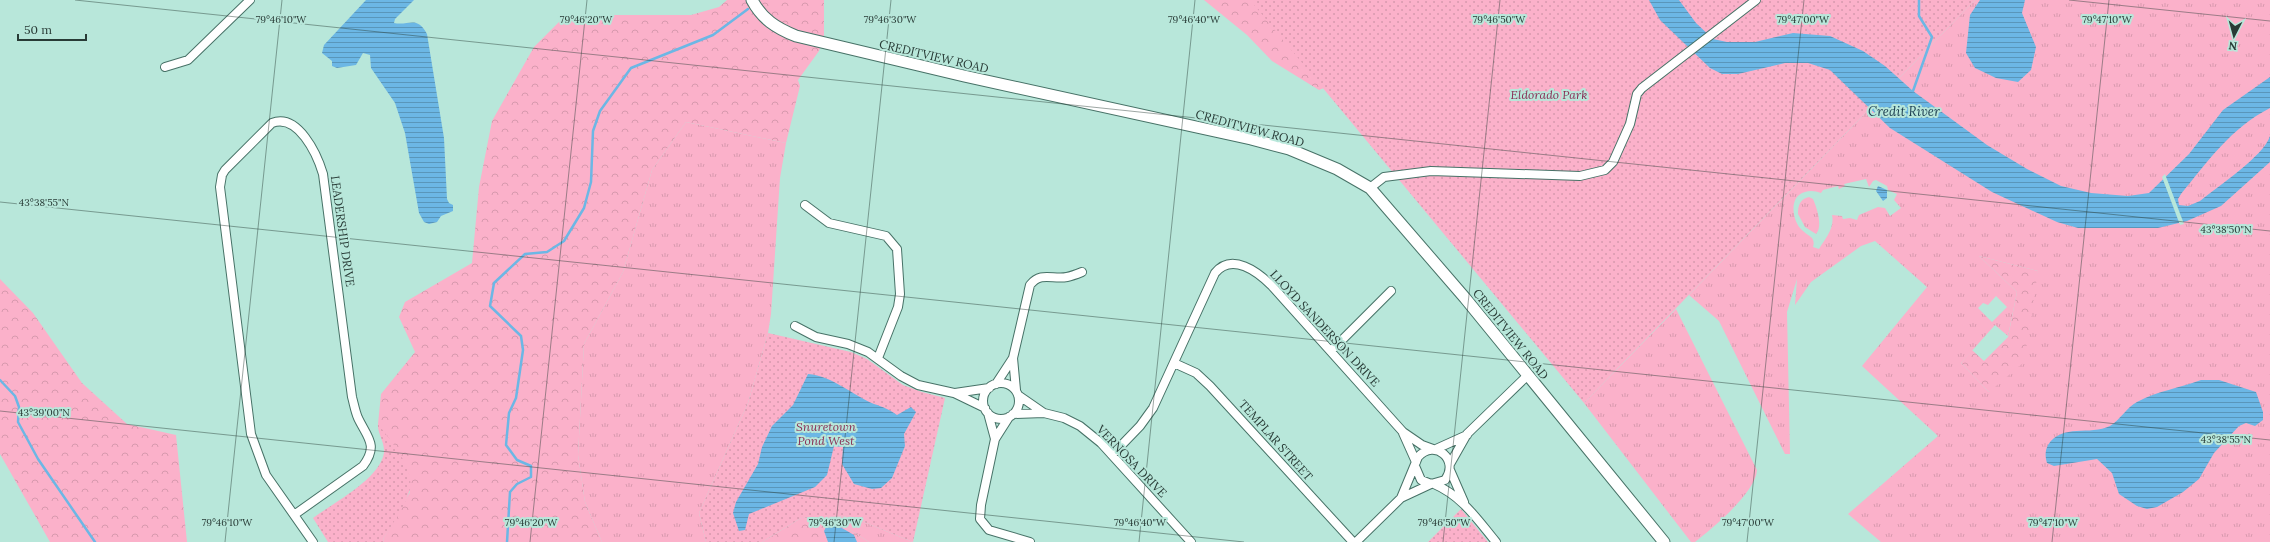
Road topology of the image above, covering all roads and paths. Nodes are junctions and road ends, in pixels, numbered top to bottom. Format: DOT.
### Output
graph roads {
  1 [pos="250,0"];
  2 [pos="752,0"];
  3 [pos="1756,0"];
  4 [pos="165,67"];
  5 [pos="1370,188"];
  6 [pos="805,205"];
  7 [pos="1082,272"];
  8 [pos="1391,291"];
  9 [pos="795,326"];
  10 [pos="1331,350"];
  11 [pos="878,358"];
  12 [pos="1013,358"];
  13 [pos="1174,363"];
  14 [pos="1528,375"];
  15 [pos="992,386"];
  16 [pos="1017,392"];
  17 [pos="954,393"];
  18 [pos="986,410"];
  19 [pos="1044,413"];
  20 [pos="1011,416"];
  21 [pos="1403,432"];
  22 [pos="1467,434"];
  23 [pos="995,439"];
  24 [pos="1434,449"];
  25 [pos="1112,455"];
  26 [pos="1416,464"];
  27 [pos="1450,467"];
  28 [pos="1432,484"];
  29 [pos="1401,498"];
  30 [pos="1466,505"];
  31 [pos="294,516"];
  32 [pos="313,542"];
  33 [pos="1030,542"];
  34 [pos="1191,542"];
  35 [pos="1354,542"];
  36 [pos="1496,542"];
  37 [pos="1664,542"];
  1 -- 4 [label="street"];
  2 -- 5 [label="street, CREDITVIEW ROAD"];
  3 -- 5 [label="street"];
  5 -- 14 [label="street, CREDITVIEW ROAD"];
  6 -- 11 [label="street"];
  7 -- 12 [label="street"];
  8 -- 10 [label="street"];
  9 -- 11 [label="street"];
  10 -- 13 [label="street, LLOYD SANDERSON DRIVE"];
  10 -- 21 [label="street, LLOYD SANDERSON DRIVE"];
  11 -- 17 [label="street"];
  12 -- 15 [label="street"];
  12 -- 16 [label="street"];
  13 -- 25 [label="street, LLOYD SANDERSON DRIVE"];
  13 -- 35 [label="street, TEMPLAR STREET"];
  14 -- 22 [label="street"];
  14 -- 37 [label="street, CREDITVIEW ROAD"];
  15 -- 16 [label="street"];
  15 -- 17 [label="street"];
  15 -- 18 [label="street"];
  16 -- 19 [label="street, VERNOSA DRIVE"];
  16 -- 20 [label="street"];
  17 -- 18 [label="street"];
  18 -- 20 [label="street"];
  18 -- 23 [label="street"];
  19 -- 20 [label="street, VERNOSA DRIVE"];
  19 -- 25 [label="street, VERNOSA DRIVE"];
  20 -- 23 [label="street"];
  21 -- 24 [label="street, LLOYD SANDERSON DRIVE"];
  21 -- 26 [label="street, LLOYD SANDERSON DRIVE"];
  22 -- 24 [label="street"];
  22 -- 27 [label="street"];
  23 -- 33 [label="street"];
  24 -- 26 [label="street"];
  24 -- 27 [label="street"];
  25 -- 34 [label="street, VERNOSA DRIVE"];
  26 -- 28 [label="street"];
  26 -- 29 [label="street"];
  27 -- 28 [label="street"];
  27 -- 30 [label="street"];
  28 -- 29 [label="street"];
  28 -- 30 [label="street"];
  29 -- 35 [label="street"];
  30 -- 36 [label="street"];
  31 -- 31 [label="street, LEADERSHIP DRIVE"];
  31 -- 32 [label="street, LEADERSHIP DRIVE"];
}
